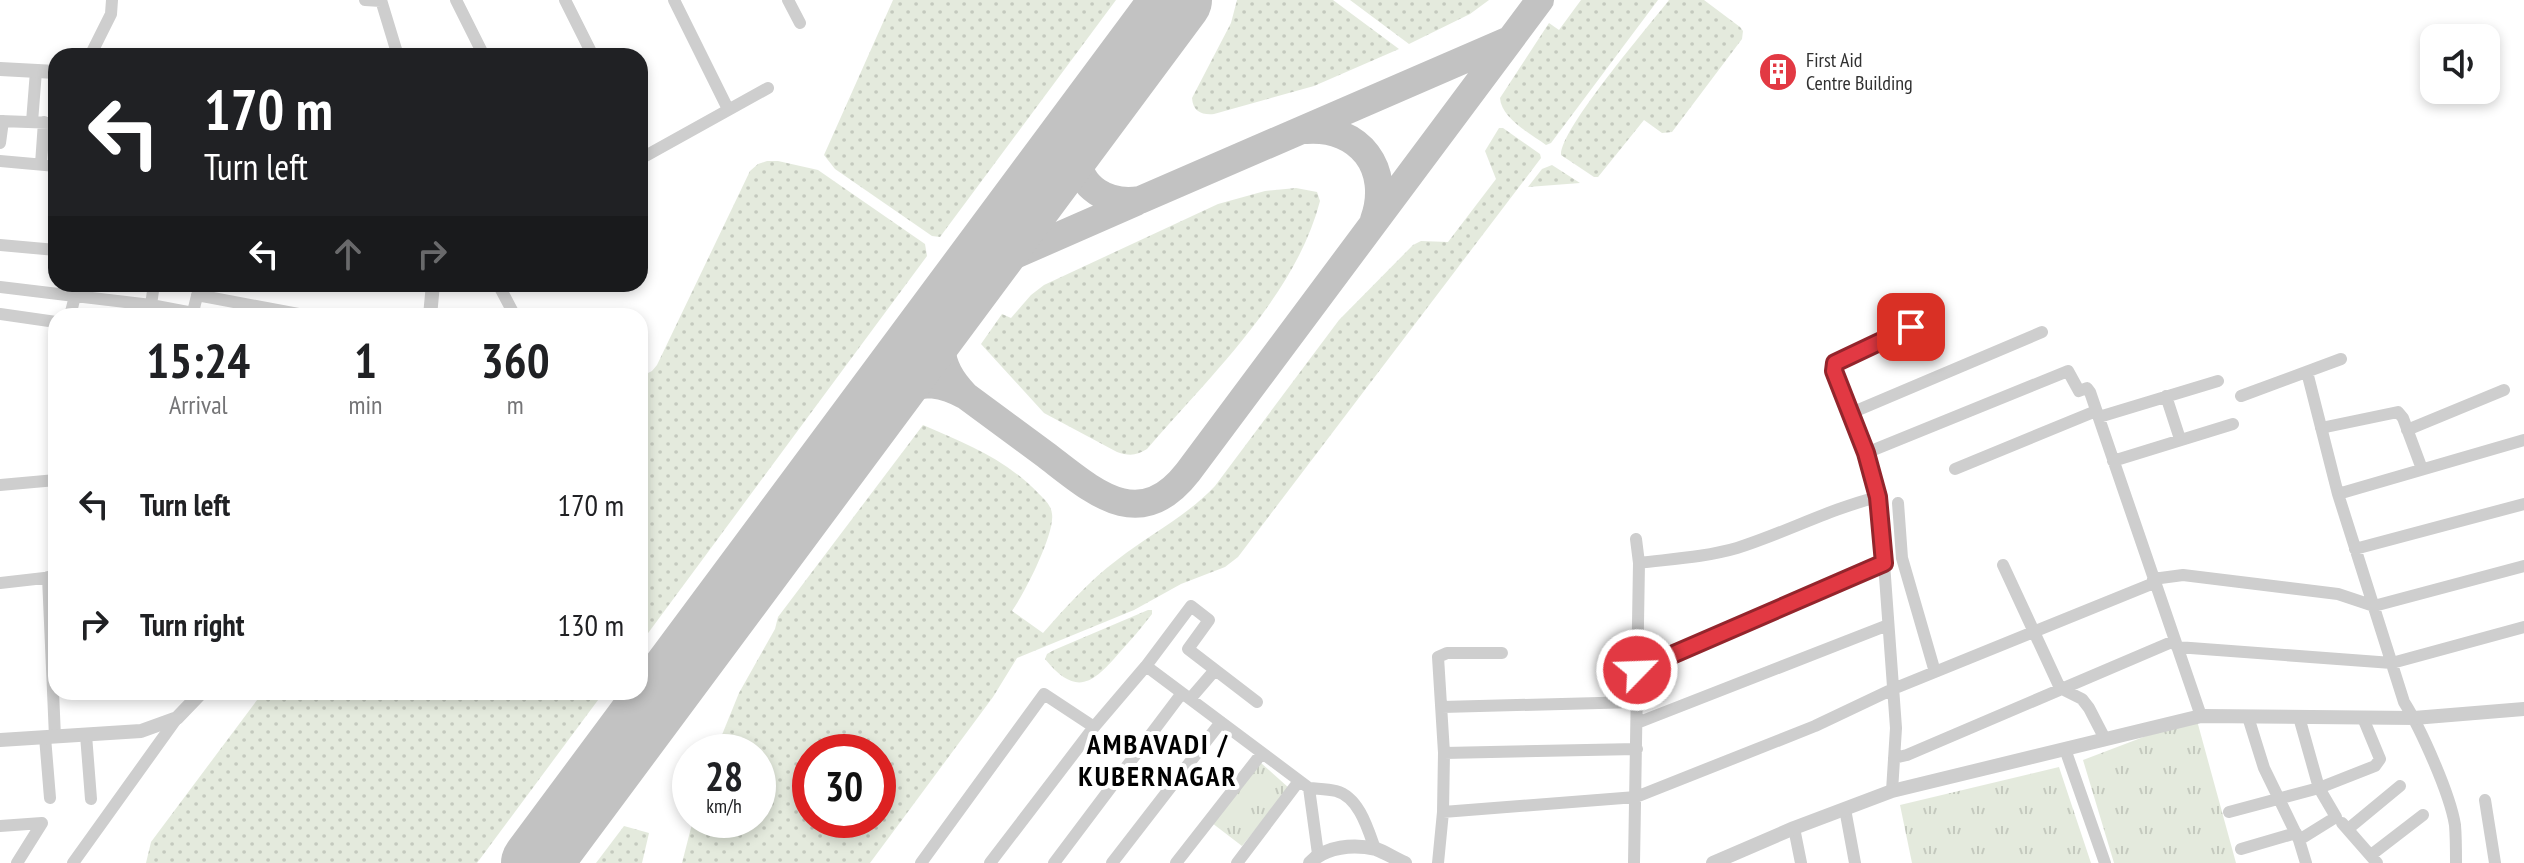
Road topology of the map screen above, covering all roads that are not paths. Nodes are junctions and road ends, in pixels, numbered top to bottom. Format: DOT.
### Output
graph roads {
  1 [pos="112,0"];
  2 [pos="365,0"];
  3 [pos="381,0"];
  4 [pos="456,0"];
  5 [pos="565,0"];
  6 [pos="674,0"];
  7 [pos="788,0"];
  8 [pos="800,23"];
  9 [pos="94,48"];
  10 [pos="396,48"];
  11 [pos="480,48"];
  12 [pos="589,48"];
  13 [pos="0,69"];
  14 [pos="36,71"];
  15 [pos="48,72"];
  16 [pos="768,88"];
  17 [pos="728,109"];
  18 [pos="1,121"];
  19 [pos="44,122"];
  20 [pos="0,143"];
  21 [pos="648,152"];
  22 [pos="0,161"];
  23 [pos="41,164"];
  24 [pos="48,165"];
  25 [pos="0,245"];
  26 [pos="48,249"];
  27 [pos="0,287"];
  28 [pos="48,289"];
  29 [pos="83,292"];
  30 [pos="153,292"];
  31 [pos="205,292"];
  32 [pos="123,302"];
  33 [pos="151,305"];
  34 [pos="124,308"];
  35 [pos="164,308"];
  36 [pos="264,308"];
  37 [pos="0,314"];
  38 [pos="1936,315"];
  39 [pos="48,321"];
  40 [pos="2042,332"];
  41 [pos="2341,359"];
  42 [pos="2307,372"];
  43 [pos="2218,381"];
  44 [pos="2504,390"];
  45 [pos="2166,396"];
  46 [pos="2241,396"];
  47 [pos="1851,413"];
  48 [pos="2098,414"];
  49 [pos="2233,424"];
  50 [pos="2321,428"];
  51 [pos="2407,430"];
  52 [pos="2180,439"];
  53 [pos="2524,440"];
  54 [pos="1866,453"];
  55 [pos="2113,461"];
  56 [pos="1955,469"];
  57 [pos="2422,469"];
  58 [pos="48,481"];
  59 [pos="0,485"];
  60 [pos="2338,494"];
  61 [pos="1878,497"];
  62 [pos="1898,503"];
  63 [pos="2524,504"];
  64 [pos="1636,539"];
  65 [pos="2355,549"];
  66 [pos="1639,563"];
  67 [pos="1884,563"];
  68 [pos="2003,565"];
  69 [pos="2524,566"];
  70 [pos="48,577"];
  71 [pos="2154,581"];
  72 [pos="0,583"];
  73 [pos="2374,606"];
  74 [pos="1888,625"];
  75 [pos="2524,627"];
  76 [pos="2033,631"];
  77 [pos="2176,644"];
  78 [pos="1502,653"];
  79 [pos="2392,663"];
  80 [pos="1146,666"];
  81 [pos="1215,670"];
  82 [pos="1637,670"];
  83 [pos="1935,672"];
  84 [pos="2060,688"];
  85 [pos="1893,689"];
  86 [pos="1186,696"];
  87 [pos="50,700"];
  88 [pos="184,700"];
  89 [pos="194,700"];
  90 [pos="1257,702"];
  91 [pos="1637,702"];
  92 [pos="1442,707"];
  93 [pos="2524,709"];
  94 [pos="182,713"];
  95 [pos="2201,716"];
  96 [pos="2248,717"];
  97 [pos="2299,717"];
  98 [pos="2363,718"];
  99 [pos="2414,718"];
  100 [pos="1221,722"];
  101 [pos="1637,723"];
  102 [pos="1094,727"];
  103 [pos="86,735"];
  104 [pos="50,737"];
  105 [pos="2105,739"];
  106 [pos="0,740"];
  107 [pos="1637,749"];
  108 [pos="2065,749"];
  109 [pos="1262,753"];
  110 [pos="1444,753"];
  111 [pos="1894,758"];
  112 [pos="1304,784"];
  113 [pos="2400,786"];
  114 [pos="2319,788"];
  115 [pos="1892,791"];
  116 [pos="1636,797"];
  117 [pos="50,798"];
  118 [pos="2278,798"];
  119 [pos="91,799"];
  120 [pos="2485,800"];
  121 [pos="1845,809"];
  122 [pos="1443,812"];
  123 [pos="2229,812"];
  124 [pos="2423,815"];
  125 [pos="2336,817"];
  126 [pos="0,826"];
  127 [pos="1794,828"];
  128 [pos="2348,829"];
  129 [pos="2298,836"];
  130 [pos="1375,849"];
  131 [pos="2241,849"];
  132 [pos="1314,858"];
  133 [pos="2374,859"];
  134 [pos="1402,862"];
  135 [pos="17,863"];
  136 [pos="73,863"];
  137 [pos="921,863"];
  138 [pos="990,863"];
  139 [pos="1054,863"];
  140 [pos="1112,863"];
  141 [pos="1176,863"];
  142 [pos="1237,863"];
  143 [pos="1438,863"];
  144 [pos="1634,863"];
  145 [pos="1713,863"];
  146 [pos="1801,863"];
  147 [pos="1855,863"];
  148 [pos="2105,863"];
  149 [pos="2305,863"];
  150 [pos="2456,863"];
  151 [pos="2495,863"];
  1 -- 9 [label="street"];
  2 -- 3 [label="street"];
  3 -- 10 [label="street"];
  4 -- 11 [label="street"];
  5 -- 12 [label="street"];
  6 -- 17 [label="street"];
  7 -- 8 [label="street"];
  13 -- 14 [label="street"];
  14 -- 15 [label="street"];
  14 -- 19 [label="street"];
  16 -- 17 [label="street"];
  17 -- 21 [label="street"];
  18 -- 19 [label="street"];
  18 -- 20 [label="street"];
  19 -- 23 [label="street"];
  22 -- 23 [label="street"];
  23 -- 24 [label="street"];
  25 -- 26 [label="street"];
  27 -- 28 [label="street"];
  29 -- 32 [label="street"];
  30 -- 33 [label="street"];
  31 -- 36 [label="street"];
  32 -- 33 [label="street"];
  32 -- 34 [label="street"];
  33 -- 35 [label="street"];
  37 -- 39 [label="street"];
  38 -- 47 [label="street"];
  40 -- 47 [label="street"];
  41 -- 42 [label="street"];
  42 -- 46 [label="street"];
  42 -- 50 [label="street"];
  43 -- 45 [label="street"];
  44 -- 51 [label="street"];
  45 -- 48 [label="street"];
  45 -- 52 [label="street"];
  47 -- 54 [label="street"];
  48 -- 54 [label="street"];
  48 -- 55 [label="street"];
  48 -- 56 [label="street"];
  49 -- 52 [label="street"];
  50 -- 51 [label="street"];
  50 -- 60 [label="street"];
  51 -- 57 [label="street"];
  52 -- 55 [label="street"];
  53 -- 57 [label="street"];
  54 -- 61 [label="street"];
  55 -- 71 [label="street"];
  57 -- 60 [label="street"];
  58 -- 59 [label="street"];
  60 -- 65 [label="street"];
  61 -- 66 [label="street"];
  61 -- 67 [label="street"];
  62 -- 83 [label="street"];
  63 -- 65 [label="street"];
  64 -- 66 [label="street"];
  65 -- 73 [label="street"];
  66 -- 82 [label="street"];
  67 -- 74 [label="street"];
  67 -- 82 [label="street"];
  68 -- 76 [label="street"];
  69 -- 73 [label="street"];
  70 -- 72 [label="street"];
  71 -- 73 [label="street"];
  71 -- 76 [label="street"];
  71 -- 77 [label="street"];
  73 -- 79 [label="street"];
  74 -- 85 [label="street"];
  74 -- 101 [label="street"];
  75 -- 79 [label="street"];
  76 -- 83 [label="street"];
  76 -- 84 [label="street"];
  77 -- 79 [label="street"];
  77 -- 84 [label="street"];
  77 -- 95 [label="street"];
  78 -- 92 [label="street"];
  79 -- 99 [label="street"];
  80 -- 81 [label="street"];
  80 -- 86 [label="street"];
  80 -- 102 [label="street"];
  81 -- 86 [label="street"];
  81 -- 90 [label="street"];
  82 -- 91 [label="street"];
  83 -- 85 [label="street"];
  84 -- 105 [label="street"];
  84 -- 111 [label="street"];
  85 -- 111 [label="street"];
  85 -- 116 [label="street"];
  86 -- 100 [label="street"];
  86 -- 139 [label="street"];
  87 -- 104 [label="street"];
  88 -- 94 [label="street"];
  89 -- 94 [label="street"];
  91 -- 92 [label="street"];
  91 -- 101 [label="street"];
  92 -- 110 [label="street"];
  93 -- 99 [label="street"];
  94 -- 103 [label="street"];
  94 -- 136 [label="street"];
  95 -- 96 [label="street"];
  95 -- 105 [label="street"];
  96 -- 97 [label="street"];
  96 -- 118 [label="street"];
  97 -- 98 [label="street"];
  97 -- 114 [label="street"];
  98 -- 99 [label="street"];
  98 -- 114 [label="street"];
  99 -- 150 [label="street"];
  100 -- 109 [label="street"];
  100 -- 140 [label="street"];
  101 -- 107 [label="street"];
  102 -- 137 [label="street"];
  102 -- 138 [label="street"];
  103 -- 104 [label="street"];
  103 -- 119 [label="street"];
  104 -- 106 [label="street"];
  104 -- 117 [label="street"];
  105 -- 108 [label="street"];
  107 -- 110 [label="street"];
  107 -- 116 [label="street"];
  108 -- 115 [label="street"];
  108 -- 148 [label="street"];
  109 -- 112 [label="street"];
  109 -- 141 [label="street"];
  110 -- 122 [label="street"];
  111 -- 115 [label="street"];
  112 -- 130 [label="street"];
  112 -- 132 [label="street"];
  112 -- 142 [label="street"];
  113 -- 128 [label="street"];
  114 -- 118 [label="street"];
  114 -- 125 [label="street"];
  115 -- 121 [label="street"];
  116 -- 122 [label="street"];
  116 -- 144 [label="street"];
  118 -- 123 [label="street"];
  118 -- 129 [label="street"];
  120 -- 151 [label="street"];
  121 -- 127 [label="street"];
  121 -- 147 [label="street"];
  122 -- 143 [label="street"];
  124 -- 133 [label="street"];
  125 -- 128 [label="street"];
  125 -- 129 [label="street"];
  126 -- 135 [label="street"];
  127 -- 145 [label="street"];
  127 -- 146 [label="street"];
  128 -- 133 [label="street"];
  129 -- 131 [label="street"];
  129 -- 149 [label="street"];
  130 -- 132 [label="street"];
  130 -- 134 [label="street"];
}
